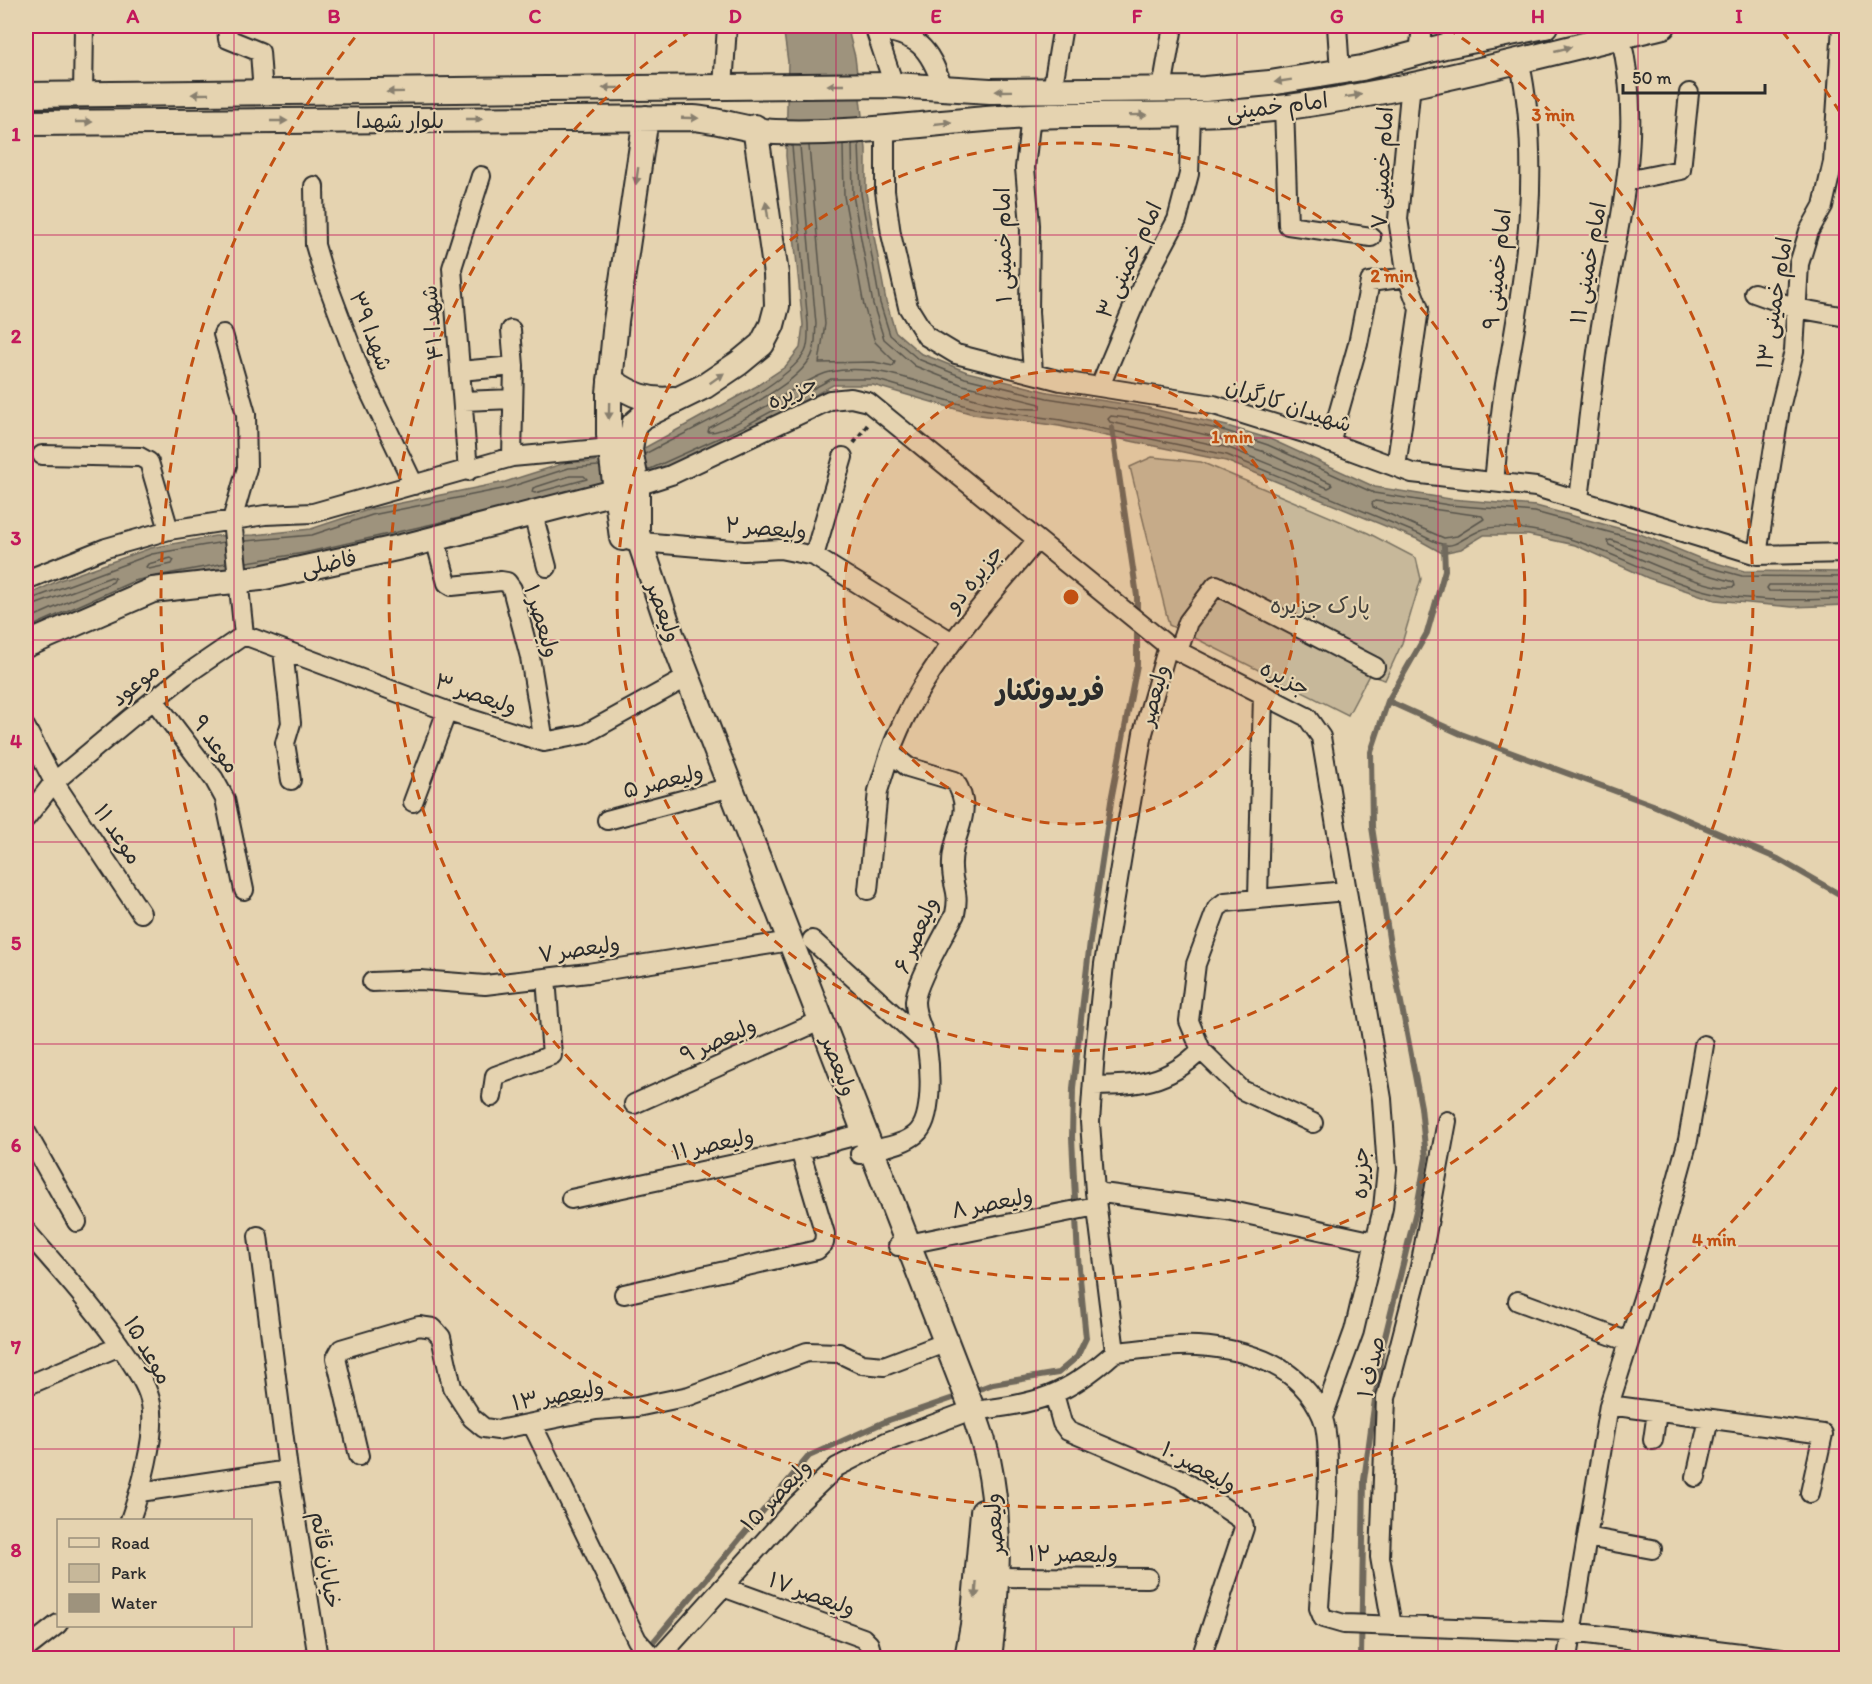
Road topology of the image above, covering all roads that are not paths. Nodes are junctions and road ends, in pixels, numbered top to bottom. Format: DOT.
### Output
graph roads {
  1 [pos="84,26"];
  2 [pos="227,26"];
  3 [pos="727,26"];
  4 [pos="1063,26"];
  5 [pos="1173,26"];
  6 [pos="1337,26"];
  7 [pos="1422,26"];
  8 [pos="1545,26"];
  9 [pos="1663,26"];
  10 [pos="1842,26"];
  11 [pos="877,27"];
  12 [pos="1620,35"];
  13 [pos="1445,46"];
  14 [pos="1419,54"];
  15 [pos="1519,59"];
  16 [pos="1340,72"];
  17 [pos="1454,74"];
  18 [pos="1411,83"];
  19 [pos="894,85"];
  20 [pos="753,86"];
  21 [pos="723,87"];
  22 [pos="943,87"];
  23 [pos="1162,89"];
  24 [pos="1052,91"];
  25 [pos="263,93"];
  26 [pos="354,93"];
  27 [pos="1689,93"];
  28 [pos="26,95"];
  29 [pos="83,95"];
  30 [pos="1284,107"];
  31 [pos="1191,115"];
  32 [pos="1031,116"];
  33 [pos="646,118"];
  34 [pos="355,120"];
  35 [pos="26,123"];
  36 [pos="764,130"];
  37 [pos="885,130"];
  38 [pos="481,176"];
  39 [pos="1626,181"];
  40 [pos="314,186"];
  41 [pos="1371,237"];
  42 [pos="1407,277"];
  43 [pos="1754,293"];
  44 [pos="1796,308"];
  45 [pos="1846,317"];
  46 [pos="511,330"];
  47 [pos="223,334"];
  48 [pos="514,366"];
  49 [pos="460,371"];
  50 [pos="1033,373"];
  51 [pos="610,380"];
  52 [pos="1100,386"];
  53 [pos="680,398"];
  54 [pos="513,399"];
  55 [pos="463,401"];
  56 [pos="1330,443"];
  57 [pos="617,451"];
  58 [pos="42,455"];
  59 [pos="512,457"];
  60 [pos="843,457"];
  61 [pos="1396,467"];
  62 [pos="468,471"];
  63 [pos="1494,482"];
  64 [pos="414,484"];
  65 [pos="626,487"];
  66 [pos="1579,499"];
  67 [pos="533,514"];
  68 [pos="232,520"];
  69 [pos="169,530"];
  70 [pos="435,539"];
  71 [pos="630,541"];
  72 [pos="1036,541"];
  73 [pos="1846,553"];
  74 [pos="1757,555"];
  75 [pos="814,556"];
  76 [pos="548,567"];
  77 [pos="26,580"];
  78 [pos="238,580"];
  79 [pos="244,635"];
  80 [pos="26,645"];
  81 [pos="950,645"];
  82 [pos="1173,648"];
  83 [pos="283,650"];
  84 [pos="1375,667"];
  85 [pos="682,679"];
  86 [pos="1263,694"];
  87 [pos="154,700"];
  88 [pos="447,711"];
  89 [pos="26,728"];
  90 [pos="544,742"];
  91 [pos="890,753"];
  92 [pos="291,780"];
  93 [pos="54,782"];
  94 [pos="725,790"];
  95 [pos="413,802"];
  96 [pos="26,818"];
  97 [pos="607,820"];
  98 [pos="244,890"];
  99 [pos="868,890"];
  100 [pos="1347,891"];
  101 [pos="1258,898"];
  102 [pos="141,912"];
  103 [pos="793,941"];
  104 [pos="546,978"];
  105 [pos="372,982"];
  106 [pos="816,1022"];
  107 [pos="927,1045"];
  108 [pos="1704,1045"];
  109 [pos="1201,1050"];
  110 [pos="1093,1086"];
  111 [pos="492,1096"];
  112 [pos="634,1104"];
  113 [pos="1447,1121"];
  114 [pos="1314,1123"];
  115 [pos="26,1132"];
  116 [pos="863,1143"];
  117 [pos="800,1150"];
  118 [pos="571,1199"];
  119 [pos="1093,1202"];
  120 [pos="77,1222"];
  121 [pos="26,1231"];
  122 [pos="258,1236"];
  123 [pos="1375,1242"];
  124 [pos="904,1245"];
  125 [pos="624,1294"];
  126 [pos="1518,1301"];
  127 [pos="1629,1342"];
  128 [pos="941,1344"];
  129 [pos="120,1346"];
  130 [pos="1115,1352"];
  131 [pos="26,1386"];
  132 [pos="1054,1394"];
  133 [pos="1609,1405"];
  134 [pos="966,1410"];
  135 [pos="1657,1412"];
  136 [pos="1323,1417"];
  137 [pos="1709,1419"];
  138 [pos="532,1424"];
  139 [pos="1653,1440"];
  140 [pos="359,1456"];
  141 [pos="288,1470"];
  142 [pos="1696,1477"];
  143 [pos="140,1492"];
  144 [pos="1810,1493"];
  145 [pos="131,1519"];
  146 [pos="1587,1537"];
  147 [pos="1652,1549"];
  148 [pos="997,1577"];
  149 [pos="1148,1578"];
  150 [pos="723,1587"];
  151 [pos="57,1625"];
  152 [pos="1384,1626"];
  153 [pos="1571,1632"];
  154 [pos="26,1650"];
  155 [pos="318,1659"];
  156 [pos="653,1659"];
  157 [pos="659,1659"];
  158 [pos="873,1659"];
  159 [pos="967,1659"];
  160 [pos="989,1659"];
  161 [pos="1201,1659"];
  162 [pos="1567,1659"];
  163 [pos="1782,1659"];
  1 -- 29 [label="street"];
  2 -- 25 [label="street"];
  3 -- 21 [label="street"];
  4 -- 24 [label="street"];
  5 -- 23 [label="street"];
  6 -- 16 [label="street"];
  7 -- 14 [label="street"];
  8 -- 13 [label="main road, امام خمینی"];
  9 -- 12 [label="main road, امام خمینی"];
  10 -- 44 [label="street, امام خمینی ۱۳"];
  11 -- 19 [label="street"];
  11 -- 22 [label="street"];
  15 -- 12 [label="main road, امام خمینی, one-way"];
  12 -- 39 [label="street, امام خمینی ۱۱"];
  13 -- 14 [label="main road, امام خمینی"];
  13 -- 17 [label="main road"];
  14 -- 16 [label="main road, امام خمینی"];
  15 -- 17 [label="main road, امام خمینی"];
  15 -- 63 [label="street, امام خمینی ۹"];
  16 -- 23 [label="main road, امام خمینی, one-way"];
  17 -- 18 [label="main road, امام خمینی"];
  30 -- 18 [label="main road, امام خمینی, one-way"];
  18 -- 42 [label="street, امام خمینی ۷"];
  19 -- 20 [label="main road, امام خمینی, one-way"];
  19 -- 22 [label="main road, امام خمینی"];
  20 -- 21 [label="main road, بلوار شهدا"];
  21 -- 26 [label="main road, بلوار شهدا, one-way"];
  24 -- 22 [label="main road, امام خمینی, one-way"];
  23 -- 24 [label="main road, امام خمینی"];
  25 -- 26 [label="main road, بلوار شهدا"];
  25 -- 29 [label="main road, بلوار شهدا, one-way"];
  26 -- 34 [label="main road"];
  27 -- 39 [label="street"];
  28 -- 29 [label="main road, بلوار شهدا"];
  30 -- 31 [label="main road, امام خمینی"];
  30 -- 41 [label="street"];
  32 -- 31 [label="main road, امام خمینی, one-way"];
  31 -- 52 [label="street, امام خمینی ۳"];
  37 -- 32 [label="main road, امام خمینی, one-way"];
  32 -- 50 [label="street, امام خمینی ۱"];
  34 -- 33 [label="main road, بلوار شهدا, one-way"];
  33 -- 36 [label="main road, بلوار شهدا, one-way"];
  33 -- 51 [label="main road, one-way"];
  35 -- 34 [label="main road, بلوار شهدا, one-way"];
  36 -- 37 [label="main road, امام خمینی"];
  53 -- 36 [label="main road, one-way"];
  37 -- 50 [label="street, شهیدان کارگران"];
  38 -- 49 [label="street, شهدا ۴۱"];
  39 -- 66 [label="street, امام خمینی ۱۱"];
  40 -- 64 [label="street, شهدا ۳۹"];
  42 -- 56 [label="street"];
  42 -- 61 [label="street, امام خمینی ۷"];
  43 -- 44 [label="street"];
  44 -- 45 [label="street"];
  44 -- 74 [label="street, امام خمینی ۱۳"];
  46 -- 48 [label="street"];
  47 -- 68 [label="street"];
  48 -- 49 [label="street"];
  48 -- 54 [label="street"];
  49 -- 55 [label="street, شهدا ۴۱"];
  50 -- 52 [label="street, شهیدان کارگران"];
  51 -- 53 [label="main road"];
  51 -- 57 [label="main road, one-way"];
  52 -- 56 [label="street, شهیدان کارگران"];
  53 -- 57 [label="main road"];
  54 -- 55 [label="street"];
  54 -- 59 [label="street"];
  55 -- 62 [label="street, شهدا ۴۱"];
  56 -- 61 [label="street, شهیدان کارگران"];
  57 -- 59 [label="street"];
  57 -- 65 [label="main road, ولیعصر"];
  58 -- 69 [label="street"];
  59 -- 62 [label="street"];
  60 -- 75 [label="street"];
  61 -- 63 [label="street, شهیدان کارگران"];
  62 -- 64 [label="street"];
  63 -- 66 [label="street, شهیدان کارگران"];
  64 -- 68 [label="street"];
  65 -- 67 [label="main road, فاضلی"];
  65 -- 71 [label="main road, ولیعصر"];
  65 -- 72 [label="street, جزیره"];
  66 -- 74 [label="street, شهیدان کارگران"];
  67 -- 70 [label="main road, فاضلی"];
  67 -- 76 [label="street"];
  68 -- 69 [label="street"];
  68 -- 78 [label="street"];
  69 -- 77 [label="street"];
  70 -- 78 [label="main road, فاضلی"];
  70 -- 90 [label="street, ولیعصر ۱"];
  71 -- 75 [label="street, ولیعصر ۲"];
  71 -- 85 [label="main road, ولیعصر"];
  72 -- 81 [label="street, جزیره دو"];
  72 -- 82 [label="street, جزیره"];
  73 -- 74 [label="street, شهیدان کارگران"];
  75 -- 81 [label="street, ولیعصر ۲"];
  78 -- 79 [label="street"];
  78 -- 80 [label="main road, فاضلی"];
  79 -- 83 [label="street, ولیعصر ۳"];
  79 -- 87 [label="street, موعود"];
  81 -- 91 [label="street"];
  82 -- 84 [label="street, ولیعصر"];
  82 -- 86 [label="street, جزیره"];
  82 -- 110 [label="street, ولیعصر"];
  83 -- 88 [label="street, ولیعصر ۳"];
  83 -- 92 [label="street"];
  85 -- 90 [label="street, ولیعصر ۳"];
  85 -- 94 [label="main road, ولیعصر"];
  86 -- 100 [label="street, جزیره"];
  86 -- 101 [label="street"];
  87 -- 93 [label="street, موعود"];
  87 -- 98 [label="street, موعد ۹"];
  88 -- 90 [label="street, ولیعصر ۳"];
  88 -- 95 [label="street"];
  89 -- 93 [label="street, موعد ۱۱"];
  91 -- 99 [label="street"];
  91 -- 107 [label="street, ولیعصر ۶"];
  93 -- 96 [label="street, موعود"];
  93 -- 102 [label="street, موعد ۱۱"];
  94 -- 97 [label="street, ولیعصر ۵"];
  94 -- 103 [label="main road, ولیعصر"];
  100 -- 101 [label="street"];
  100 -- 123 [label="street, جزیره"];
  101 -- 109 [label="street"];
  103 -- 104 [label="street, ولیعصر ۷"];
  103 -- 106 [label="main road, ولیعصر"];
  103 -- 107 [label="street"];
  104 -- 105 [label="street, ولیعصر ۷"];
  104 -- 111 [label="street"];
  106 -- 112 [label="street, ولیعصر ۹"];
  106 -- 116 [label="main road, ولیعصر"];
  107 -- 116 [label="street, ولیعصر ۶"];
  108 -- 127 [label="street"];
  109 -- 110 [label="street"];
  109 -- 114 [label="street"];
  110 -- 119 [label="street, ولیعصر"];
  113 -- 152 [label="street, صدف ۱"];
  115 -- 120 [label="street"];
  116 -- 117 [label="street, ولیعصر ۱۱"];
  116 -- 124 [label="main road, ولیعصر"];
  117 -- 118 [label="street, ولیعصر ۱۱"];
  117 -- 125 [label="street"];
  119 -- 123 [label="street, ولیعصر ۸"];
  119 -- 124 [label="street, ولیعصر ۸"];
  119 -- 130 [label="street, ولیعصر"];
  121 -- 129 [label="street, موعد ۱۵"];
  122 -- 141 [label="street, خیابان قائم"];
  123 -- 136 [label="street, جزیره"];
  124 -- 128 [label="main road, ولیعصر"];
  126 -- 127 [label="street"];
  127 -- 133 [label="street"];
  128 -- 134 [label="main road, ولیعصر"];
  128 -- 138 [label="street, ولیعصر ۱۳"];
  129 -- 131 [label="street"];
  129 -- 143 [label="street, موعد ۱۵"];
  130 -- 132 [label="street"];
  130 -- 136 [label="street"];
  132 -- 134 [label="street"];
  132 -- 161 [label="street, ولیعصر ۱۰"];
  133 -- 135 [label="street"];
  133 -- 146 [label="street"];
  134 -- 148 [label="main road, ولیعصر"];
  134 -- 150 [label="street, ولیعصر ۱۵"];
  134 -- 159 [label="main road, ولیعصر, one-way"];
  135 -- 137 [label="street"];
  135 -- 139 [label="street"];
  136 -- 152 [label="street"];
  137 -- 142 [label="street"];
  137 -- 144 [label="street"];
  138 -- 140 [label="street, ولیعصر ۱۳"];
  138 -- 156 [label="street"];
  141 -- 143 [label="street"];
  141 -- 155 [label="street, خیابان قائم"];
  143 -- 145 [label="street, موعد ۱۵"];
  146 -- 147 [label="street"];
  146 -- 153 [label="street"];
  148 -- 149 [label="street, ولیعصر ۱۲"];
  148 -- 160 [label="main road, ولیعصر"];
  150 -- 157 [label="street, ولیعصر ۱۵"];
  150 -- 158 [label="street, ولیعصر ۱۷"];
  151 -- 154 [label="street"];
  152 -- 153 [label="street"];
  153 -- 162 [label="street"];
  153 -- 163 [label="street"];
}
